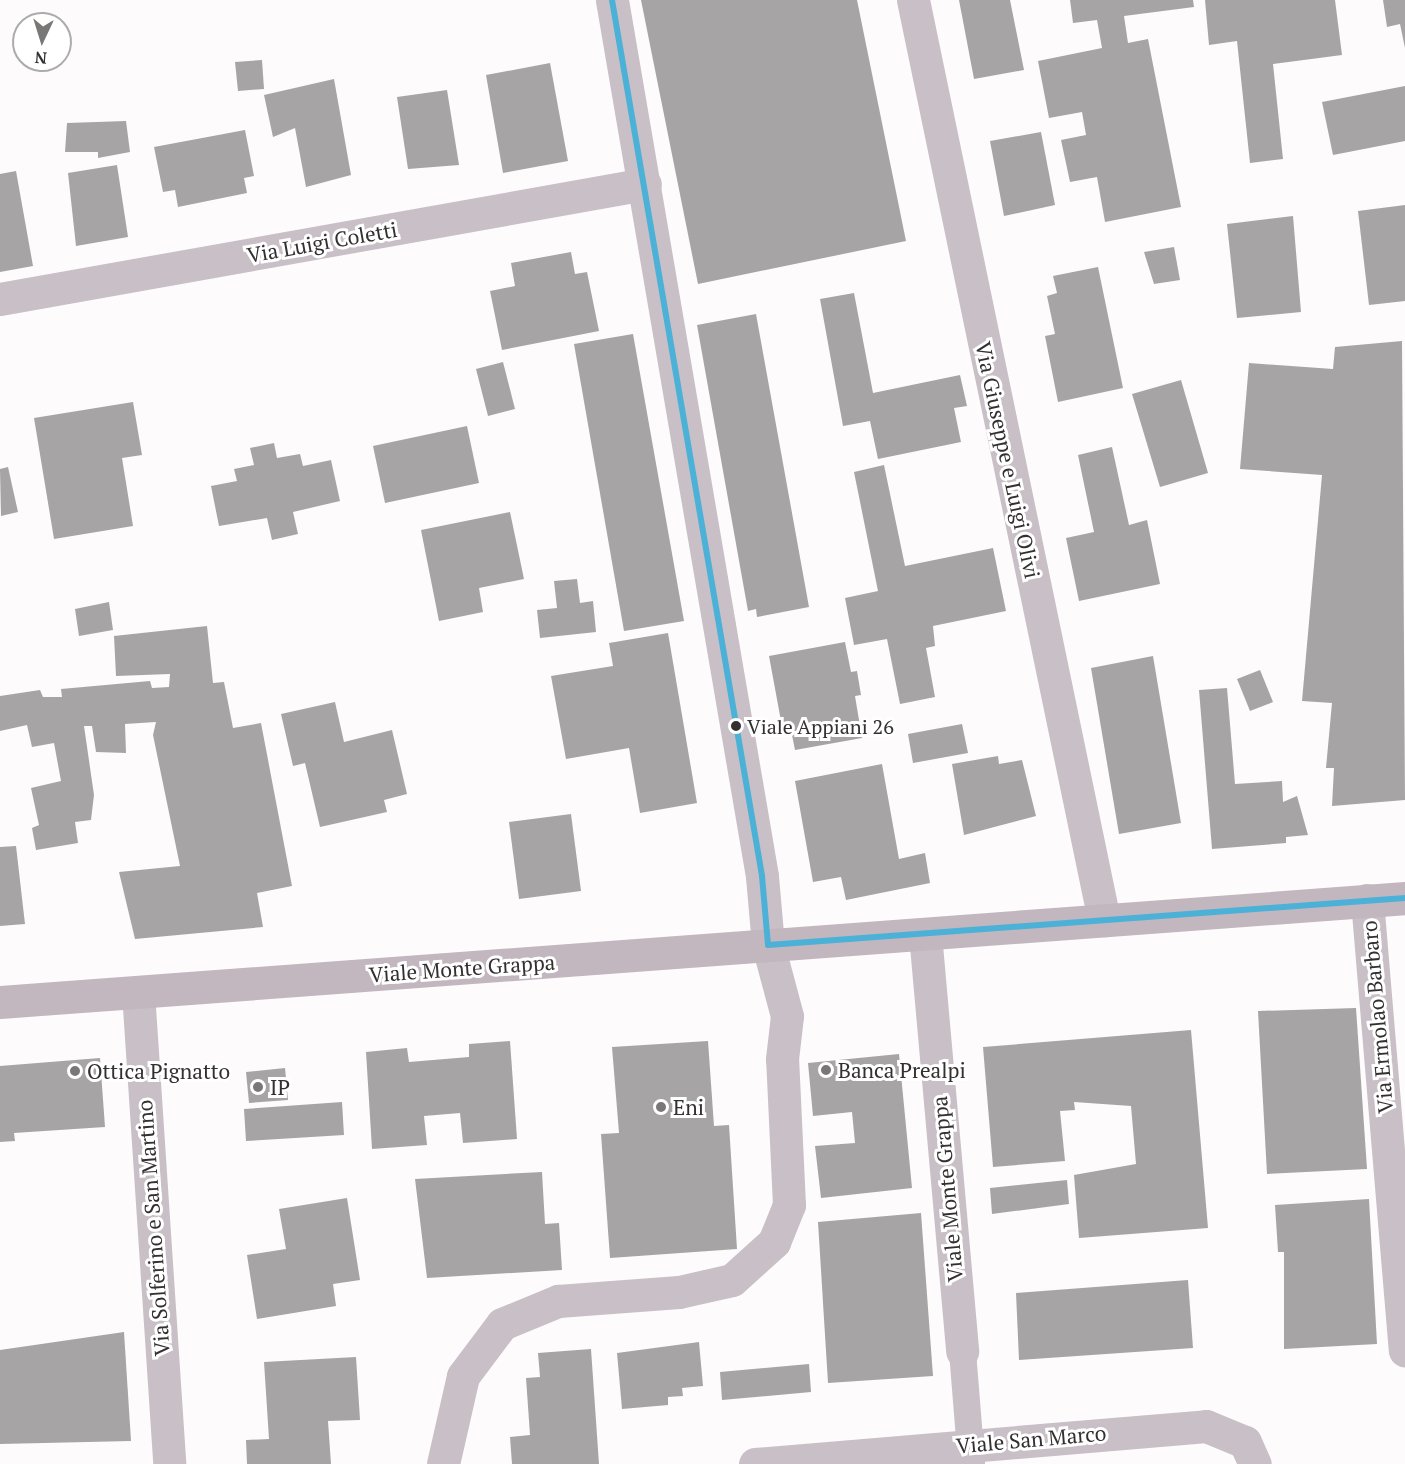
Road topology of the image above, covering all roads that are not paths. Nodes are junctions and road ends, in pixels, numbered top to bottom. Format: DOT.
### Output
graph roads {
  1 [pos="612,0"];
  2 [pos="913,0"];
  3 [pos="645,184"];
  4 [pos="0,299"];
  5 [pos="1405,898"];
  6 [pos="1367,900"];
  7 [pos="1104,920"];
  8 [pos="925,934"];
  9 [pos="768,945"];
  10 [pos="138,992"];
  11 [pos="0,1002"];
  12 [pos="1405,1350"];
  13 [pos="962,1351"];
  14 [pos="970,1454"];
  15 [pos="169,1464"];
  16 [pos="443,1464"];
  17 [pos="755,1464"];
  18 [pos="1255,1464"];
  1 -- 3 [label="street"];
  2 -- 7 [label="street, Via Giuseppe e Luigi Olivi"];
  3 -- 4 [label="street, Via Luigi Coletti"];
  3 -- 9 [label="street"];
  5 -- 6 [label="main road, Viale Monte Grappa"];
  6 -- 7 [label="main road, Viale Monte Grappa"];
  6 -- 12 [label="street, Via Ermolao Barbaro"];
  7 -- 8 [label="main road, Viale Monte Grappa"];
  8 -- 9 [label="main road, Viale Monte Grappa"];
  8 -- 13 [label="street, Viale Monte Grappa"];
  9 -- 10 [label="main road, Viale Monte Grappa"];
  9 -- 16 [label="street"];
  10 -- 11 [label="main road, Viale Monte Grappa"];
  10 -- 15 [label="street, Via Solferino e San Martino"];
  13 -- 14 [label="street, Viale Monte Grappa"];
  14 -- 17 [label="street, Viale San Marco"];
  14 -- 18 [label="street, Viale San Marco"];
}
